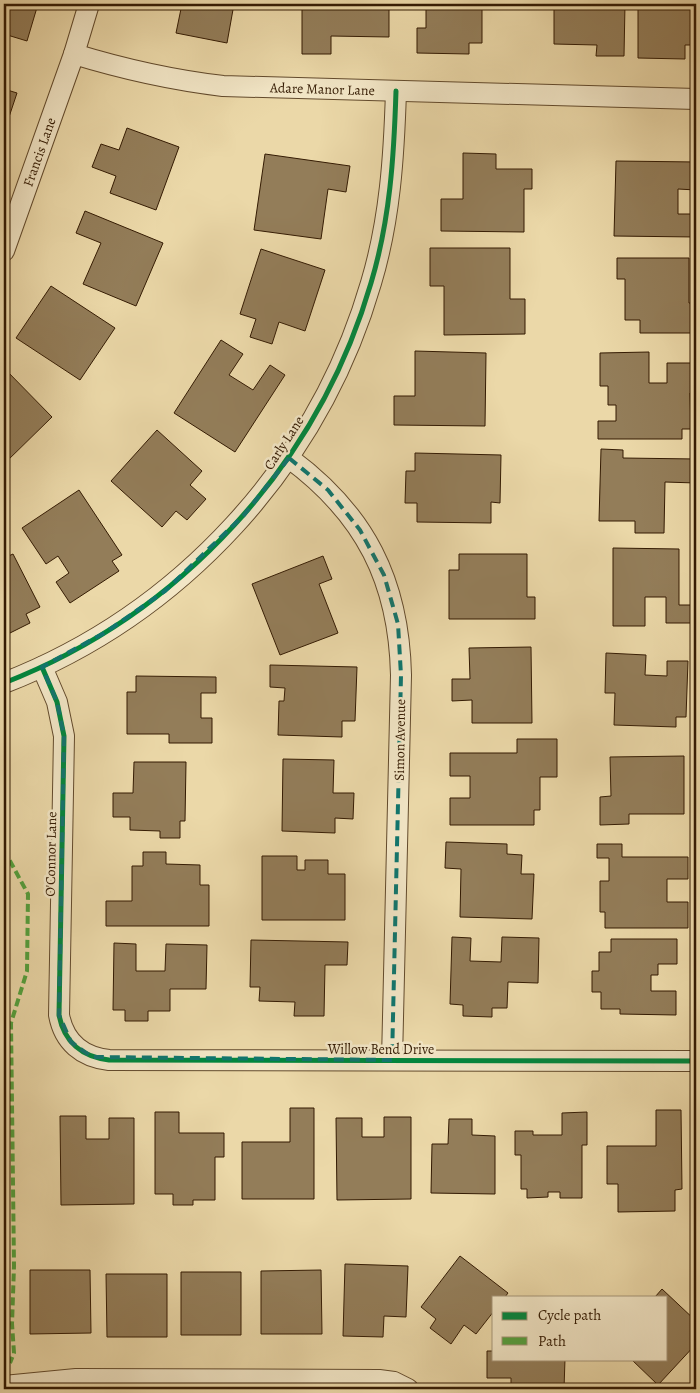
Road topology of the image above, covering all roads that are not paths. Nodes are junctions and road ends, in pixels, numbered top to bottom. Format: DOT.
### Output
graph roads {
  1 [pos="89,4"];
  2 [pos="74,54"];
  3 [pos="396,91"];
  4 [pos="696,99"];
  5 [pos="4,251"];
  6 [pos="289,458"];
  7 [pos="42,667"];
  8 [pos="4,682"];
  9 [pos="71,1042"];
  10 [pos="392,1060"];
  11 [pos="696,1061"];
  12 [pos="4,1386"];
  13 [pos="408,1389"];
  1 -- 2 [label="street, Francis Lane"];
  2 -- 3 [label="street, Adare Manor Lane"];
  2 -- 5 [label="street, Francis Lane"];
  3 -- 4 [label="street, Adare Manor Lane"];
  3 -- 6 [label="street, Carly Lane"];
  6 -- 7 [label="street, Carly Lane"];
  6 -- 10 [label="street, Simon Avenue"];
  7 -- 8 [label="street, Carly Lane"];
  7 -- 9 [label="street, O'Connor Lane"];
  9 -- 10 [label="street, Willow Bend Drive"];
  10 -- 11 [label="street, Willow Bend Drive"];
  12 -- 13 [label="street"];
}
